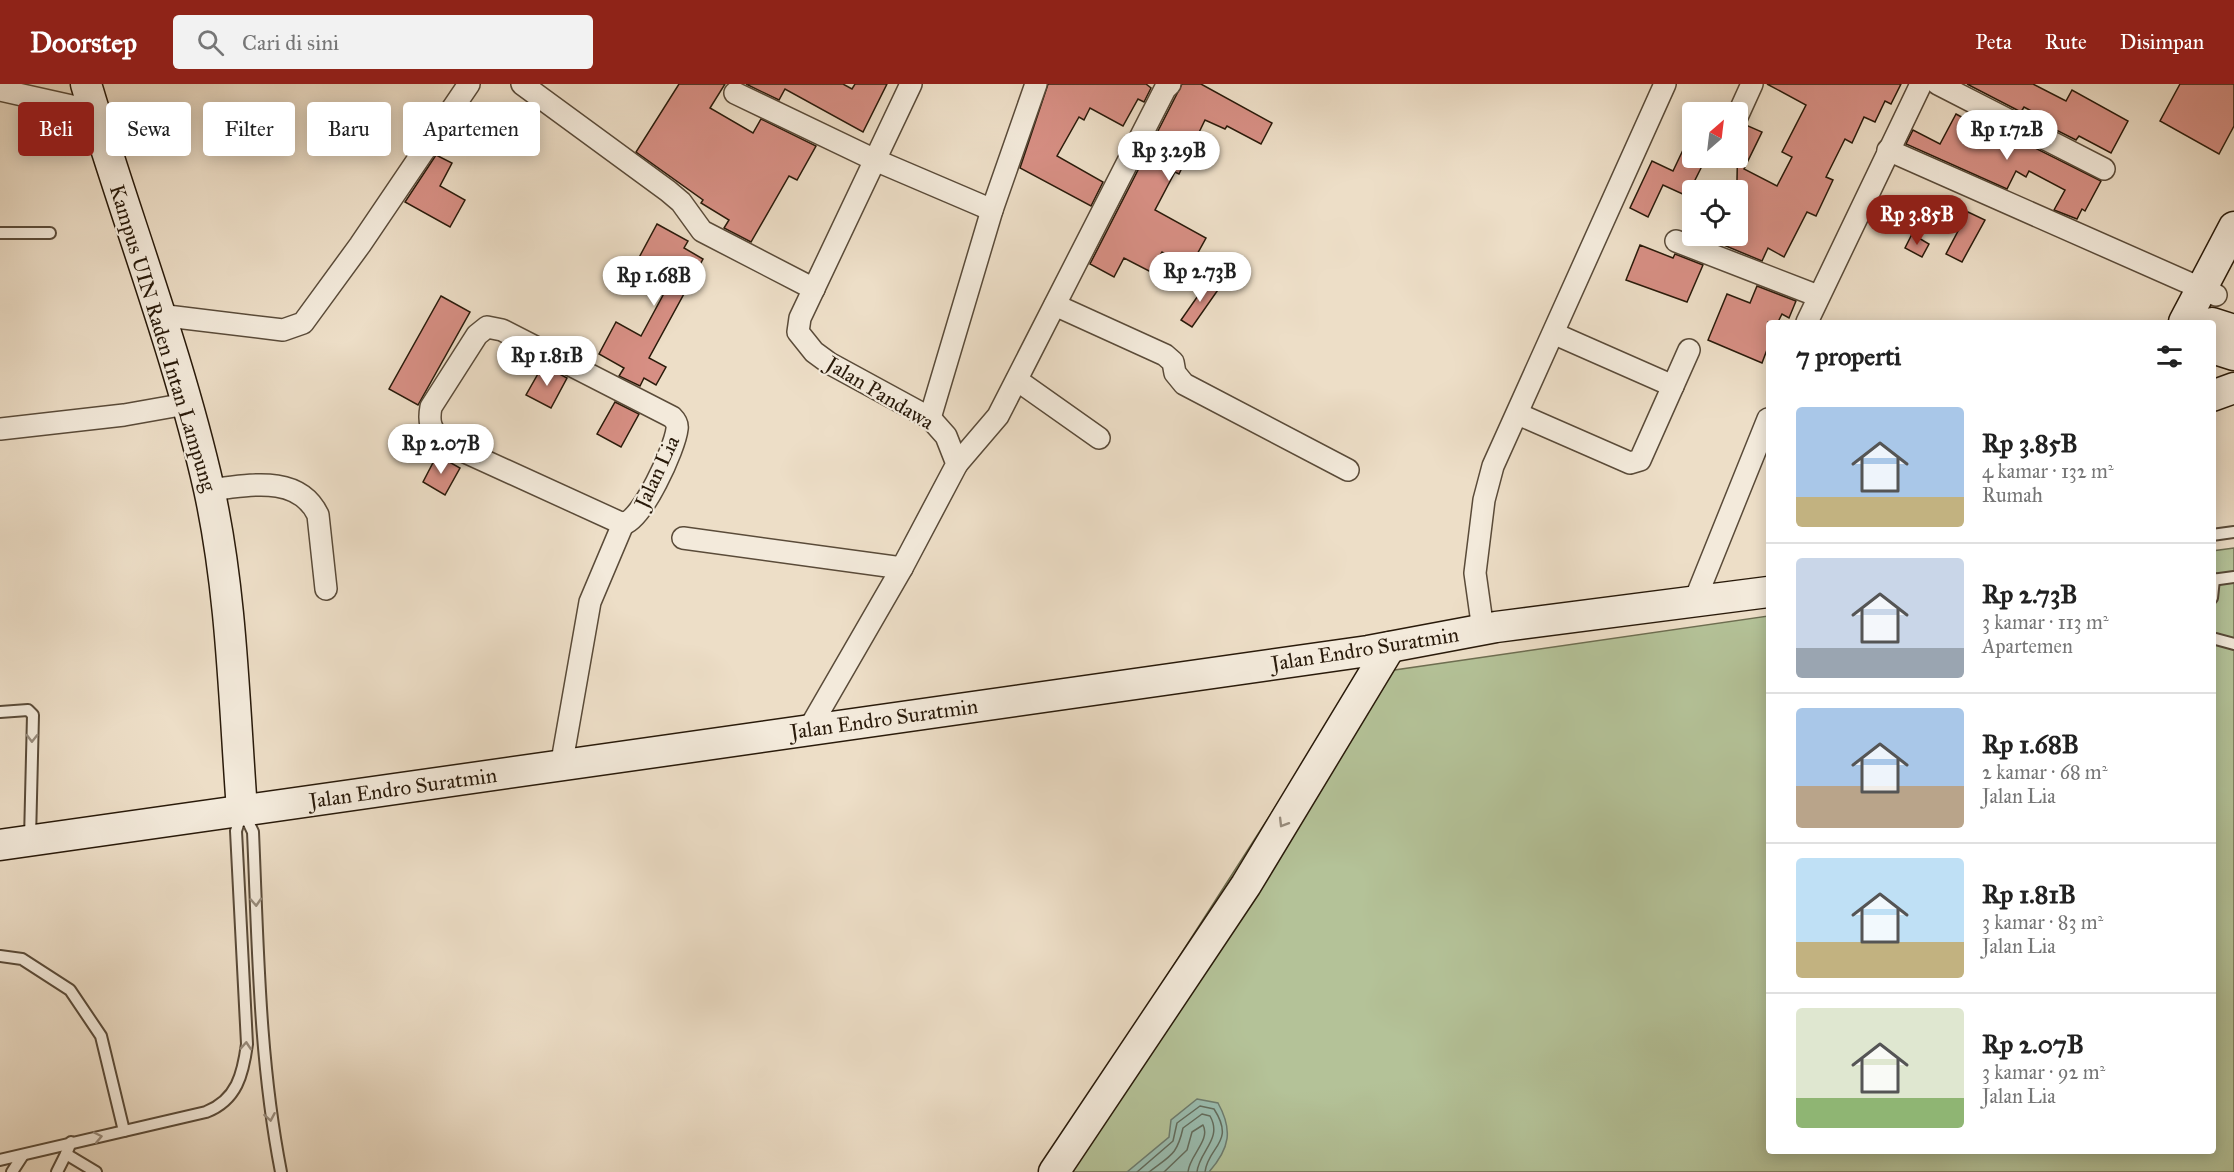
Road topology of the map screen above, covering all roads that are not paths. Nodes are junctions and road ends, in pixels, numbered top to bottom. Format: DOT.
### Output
graph roads {
  1 [pos="469,84"];
  2 [pos="522,84"];
  3 [pos="911,84"];
  4 [pos="1036,84"];
  5 [pos="1665,84"];
  6 [pos="1752,84"];
  7 [pos="1921,84"];
  8 [pos="1938,84"];
  9 [pos="1163,86"];
  10 [pos="0,90"];
  11 [pos="735,93"];
  12 [pos="90,98"];
  13 [pos="1744,102"];
  14 [pos="1888,150"];
  15 [pos="875,160"];
  16 [pos="2104,169"];
  17 [pos="992,210"];
  18 [pos="2234,227"];
  19 [pos="0,233"];
  20 [pos="50,233"];
  21 [pos="1676,241"];
  22 [pos="2234,247"];
  23 [pos="814,290"];
  24 [pos="1818,296"];
  25 [pos="1055,305"];
  26 [pos="2204,314"];
  27 [pos="159,315"];
  28 [pos="1809,320"];
  29 [pos="2216,320"];
  30 [pos="2234,330"];
  31 [pos="1555,334"];
  32 [pos="2216,349"];
  33 [pos="1689,350"];
  34 [pos="2234,355"];
  35 [pos="1017,380"];
  36 [pos="1673,386"];
  37 [pos="2234,388"];
  38 [pos="2216,395"];
  39 [pos="186,404"];
  40 [pos="1518,414"];
  41 [pos="930,418"];
  42 [pos="1766,424"];
  43 [pos="0,429"];
  44 [pos="1099,438"];
  45 [pos="957,464"];
  46 [pos="1348,470"];
  47 [pos="209,490"];
  48 [pos="623,524"];
  49 [pos="2234,532"];
  50 [pos="2216,534"];
  51 [pos="683,538"];
  52 [pos="902,568"];
  53 [pos="2234,577"];
  54 [pos="2216,580"];
  55 [pos="326,588"];
  56 [pos="1766,592"];
  57 [pos="1695,600"];
  58 [pos="1490,628"];
  59 [pos="2216,639"];
  60 [pos="2234,644"];
  61 [pos="1379,649"];
  62 [pos="0,712"];
  63 [pos="809,729"];
  64 [pos="561,767"];
  65 [pos="242,810"];
  66 [pos="30,841"];
  67 [pos="0,845"];
  68 [pos="0,956"];
  69 [pos="124,1131"];
  70 [pos="71,1142"];
  71 [pos="66,1154"];
  72 [pos="23,1155"];
  73 [pos="0,1160"];
  74 [pos="12,1172"];
  75 [pos="57,1172"];
  76 [pos="96,1172"];
  77 [pos="281,1172"];
  78 [pos="1036,1172"];
  79 [pos="1054,1172"];
  1 -- 27 [label="street"];
  2 -- 23 [label="street"];
  3 -- 15 [label="street, Jalan Pandawa"];
  4 -- 17 [label="street"];
  5 -- 31 [label="street"];
  6 -- 13 [label="street"];
  7 -- 14 [label="street"];
  8 -- 16 [label="street"];
  9 -- 25 [label="street"];
  10 -- 12 [label="street"];
  11 -- 15 [label="street"];
  12 -- 27 [label="street, Kampus UIN Raden Intan Lampung"];
  14 -- 24 [label="street"];
  14 -- 26 [label="street"];
  15 -- 17 [label="street"];
  15 -- 23 [label="street, Jalan Pandawa"];
  17 -- 41 [label="street"];
  18 -- 26 [label="street"];
  19 -- 20 [label="lane"];
  21 -- 24 [label="street"];
  22 -- 26 [label="street"];
  23 -- 41 [label="street, Jalan Pandawa"];
  24 -- 28 [label="street"];
  25 -- 35 [label="street"];
  25 -- 46 [label="street"];
  27 -- 39 [label="street, Kampus UIN Raden Intan Lampung"];
  29 -- 30 [label="street"];
  31 -- 36 [label="street"];
  31 -- 40 [label="street"];
  32 -- 34 [label="street"];
  33 -- 36 [label="street"];
  35 -- 44 [label="street"];
  35 -- 45 [label="street"];
  36 -- 40 [label="street"];
  37 -- 38 [label="street"];
  39 -- 43 [label="street"];
  39 -- 47 [label="street, Kampus UIN Raden Intan Lampung"];
  40 -- 58 [label="street"];
  41 -- 45 [label="street, Jalan Pandawa"];
  42 -- 57 [label="street"];
  45 -- 52 [label="street"];
  47 -- 55 [label="street"];
  47 -- 65 [label="street, Kampus UIN Raden Intan Lampung"];
  48 -- 48 [label="street, Jalan Lia"];
  48 -- 64 [label="street, Jalan Lia"];
  49 -- 50 [label="lane"];
  51 -- 52 [label="street"];
  52 -- 63 [label="street"];
  53 -- 54 [label="lane"];
  56 -- 57 [label="street, Jalan Endro Suratmin"];
  57 -- 58 [label="street, Jalan Endro Suratmin"];
  58 -- 61 [label="street, Jalan Endro Suratmin"];
  59 -- 60 [label="lane"];
  61 -- 63 [label="street, Jalan Endro Suratmin"];
  61 -- 78 [label="street"];
  61 -- 79 [label="street, one-way"];
  62 -- 66 [label="lane, one-way"];
  63 -- 64 [label="street, Jalan Endro Suratmin"];
  64 -- 65 [label="street, Jalan Endro Suratmin"];
  65 -- 66 [label="street, Jalan Endro Suratmin"];
  69 -- 65 [label="lane, Kampus UIN Raden Intan Lampung, one-way"];
  65 -- 77 [label="lane, Kampus UIN Raden Intan Lampung, one-way"];
  66 -- 67 [label="street, Jalan Endro Suratmin"];
  68 -- 69 [label="lane"];
  70 -- 69 [label="lane, Kampus UIN Raden Intan Lampung, one-way"];
  70 -- 71 [label="lane"];
  70 -- 72 [label="lane, Kampus UIN Raden Intan Lampung"];
  71 -- 75 [label="lane"];
  71 -- 76 [label="lane"];
  72 -- 73 [label="lane, Kampus UIN Raden Intan Lampung"];
  72 -- 74 [label="lane"];
}
